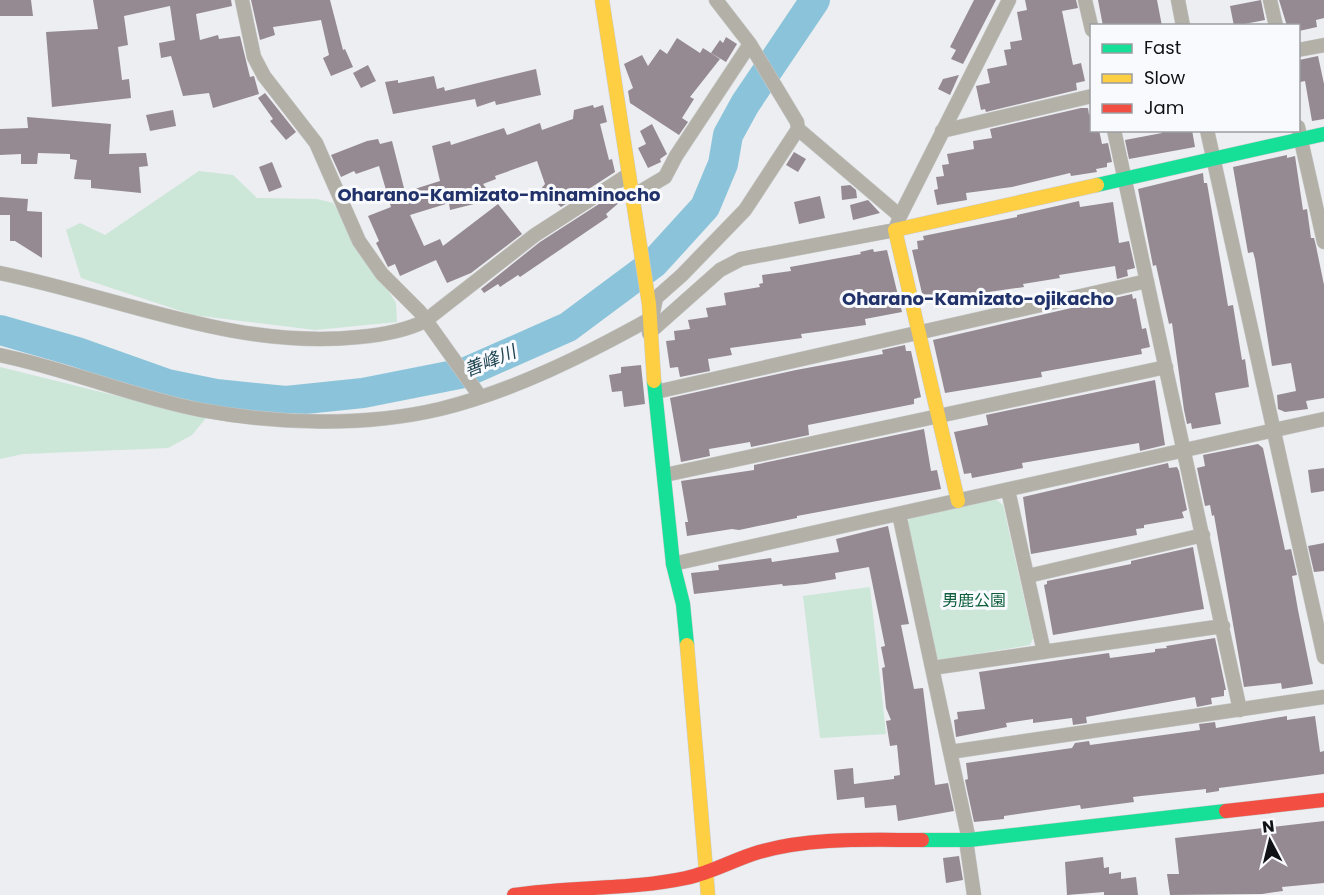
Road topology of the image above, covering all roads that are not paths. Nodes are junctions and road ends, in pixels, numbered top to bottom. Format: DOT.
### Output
graph roads {
  1 [pos="242,0"];
  2 [pos="602,0"];
  3 [pos="716,0"];
  4 [pos="1009,0"];
  5 [pos="1085,0"];
  6 [pos="1178,0"];
  7 [pos="1270,0"];
  8 [pos="1091,24"];
  9 [pos="1183,24"];
  10 [pos="1276,24"];
  11 [pos="750,44"];
  12 [pos="1324,45"];
  13 [pos="1300,50"];
  14 [pos="1090,96"];
  15 [pos="798,125"];
  16 [pos="942,131"];
  17 [pos="1114,132"];
  18 [pos="1207,132"];
  19 [pos="1300,133"];
  20 [pos="1324,134"];
  21 [pos="1213,159"];
  22 [pos="628,176"];
  23 [pos="1124,179"];
  24 [pos="633,202"];
  25 [pos="900,216"];
  26 [pos="895,230"];
  27 [pos="1323,234"];
  28 [pos="0,273"];
  29 [pos="1147,281"];
  30 [pos="428,325"];
  31 [pos="649,326"];
  32 [pos="919,333"];
  33 [pos="0,355"];
  34 [pos="1166,367"];
  35 [pos="477,392"];
  36 [pos="656,392"];
  37 [pos="938,416"];
  38 [pos="1324,419"];
  39 [pos="1274,431"];
  40 [pos="1184,450"];
  41 [pos="665,475"];
  42 [pos="1008,490"];
  43 [pos="958,501"];
  44 [pos="898,514"];
  45 [pos="1203,535"];
  46 [pos="673,564"];
  47 [pos="1028,576"];
  48 [pos="1222,626"];
  49 [pos="1044,652"];
  50 [pos="1324,657"];
  51 [pos="932,668"];
  52 [pos="1324,697"];
  53 [pos="1240,710"];
  54 [pos="950,752"];
  55 [pos="1324,800"];
  56 [pos="967,840"];
  57 [pos="707,872"];
  58 [pos="514,895"];
  59 [pos="708,895"];
  60 [pos="974,895"];
  1 -- 30 [label="street"];
  2 -- 22 [label="street"];
  3 -- 11 [label="street"];
  4 -- 16 [label="street"];
  5 -- 8 [label="street"];
  6 -- 9 [label="street"];
  7 -- 10 [label="street"];
  11 -- 15 [label="street"];
  11 -- 24 [label="street"];
  12 -- 13 [label="street"];
  14 -- 16 [label="street"];
  15 -- 25 [label="street"];
  15 -- 31 [label="street"];
  16 -- 25 [label="street"];
  17 -- 23 [label="street"];
  18 -- 21 [label="street"];
  19 -- 20 [label="street"];
  19 -- 21 [label="street"];
  19 -- 27 [label="street"];
  21 -- 23 [label="street"];
  21 -- 39 [label="street"];
  22 -- 24 [label="street"];
  22 -- 30 [label="street"];
  23 -- 26 [label="street"];
  23 -- 29 [label="street"];
  24 -- 31 [label="street"];
  25 -- 26 [label="street"];
  26 -- 31 [label="street"];
  26 -- 32 [label="street"];
  28 -- 30 [label="street"];
  29 -- 32 [label="street"];
  29 -- 34 [label="street"];
  30 -- 35 [label="street"];
  31 -- 33 [label="street"];
  31 -- 36 [label="street"];
  32 -- 36 [label="street"];
  32 -- 37 [label="street"];
  34 -- 37 [label="street"];
  34 -- 40 [label="street"];
  36 -- 41 [label="street"];
  37 -- 41 [label="street"];
  37 -- 43 [label="street"];
  38 -- 39 [label="street"];
  39 -- 40 [label="street"];
  39 -- 50 [label="street"];
  40 -- 42 [label="street"];
  40 -- 45 [label="street"];
  41 -- 46 [label="street"];
  42 -- 43 [label="street"];
  42 -- 47 [label="street"];
  43 -- 44 [label="street"];
  44 -- 46 [label="street"];
  44 -- 51 [label="street"];
  45 -- 47 [label="street"];
  45 -- 48 [label="street"];
  46 -- 57 [label="street"];
  47 -- 49 [label="street"];
  48 -- 49 [label="street"];
  48 -- 53 [label="street"];
  49 -- 51 [label="street"];
  51 -- 54 [label="street"];
  52 -- 53 [label="street"];
  53 -- 54 [label="street"];
  54 -- 56 [label="street"];
  55 -- 56 [label="street"];
  56 -- 57 [label="street"];
  56 -- 60 [label="street"];
  57 -- 58 [label="street"];
  57 -- 59 [label="street"];
}
